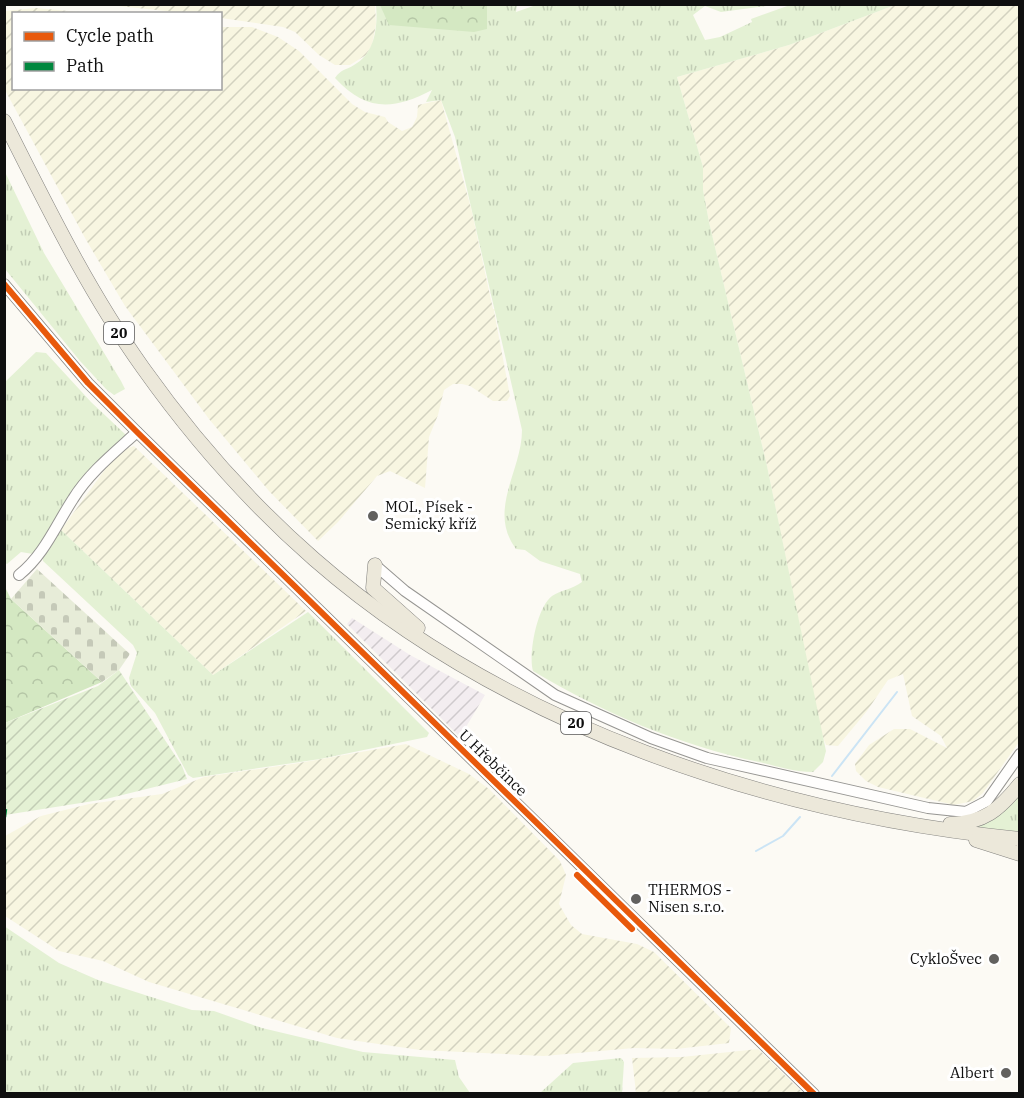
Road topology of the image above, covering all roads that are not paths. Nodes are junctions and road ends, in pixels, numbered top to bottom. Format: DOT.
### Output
graph roads {
  1 [pos="4,121"];
  2 [pos="4,284"];
  3 [pos="137,432"];
  4 [pos="375,565"];
  5 [pos="20,575"];
  6 [pos="441,650"];
  7 [pos="1020,754"];
  8 [pos="1020,784"];
  9 [pos="890,820"];
  10 [pos="949,830"];
  11 [pos="1020,839"];
  12 [pos="1020,854"];
  13 [pos="814,1094"];
  1 -- 6 [label="main road, 20"];
  2 -- 3 [label="street, U Hřebčince"];
  3 -- 5 [label="street"];
  3 -- 13 [label="street, U Hřebčince"];
  4 -- 6 [label="main road"];
  4 -- 7 [label="street"];
  6 -- 9 [label="main road, 20"];
  8 -- 9 [label="main road"];
  9 -- 10 [label="main road, 20"];
  10 -- 11 [label="main road, 20"];
  10 -- 12 [label="main road"];
}
